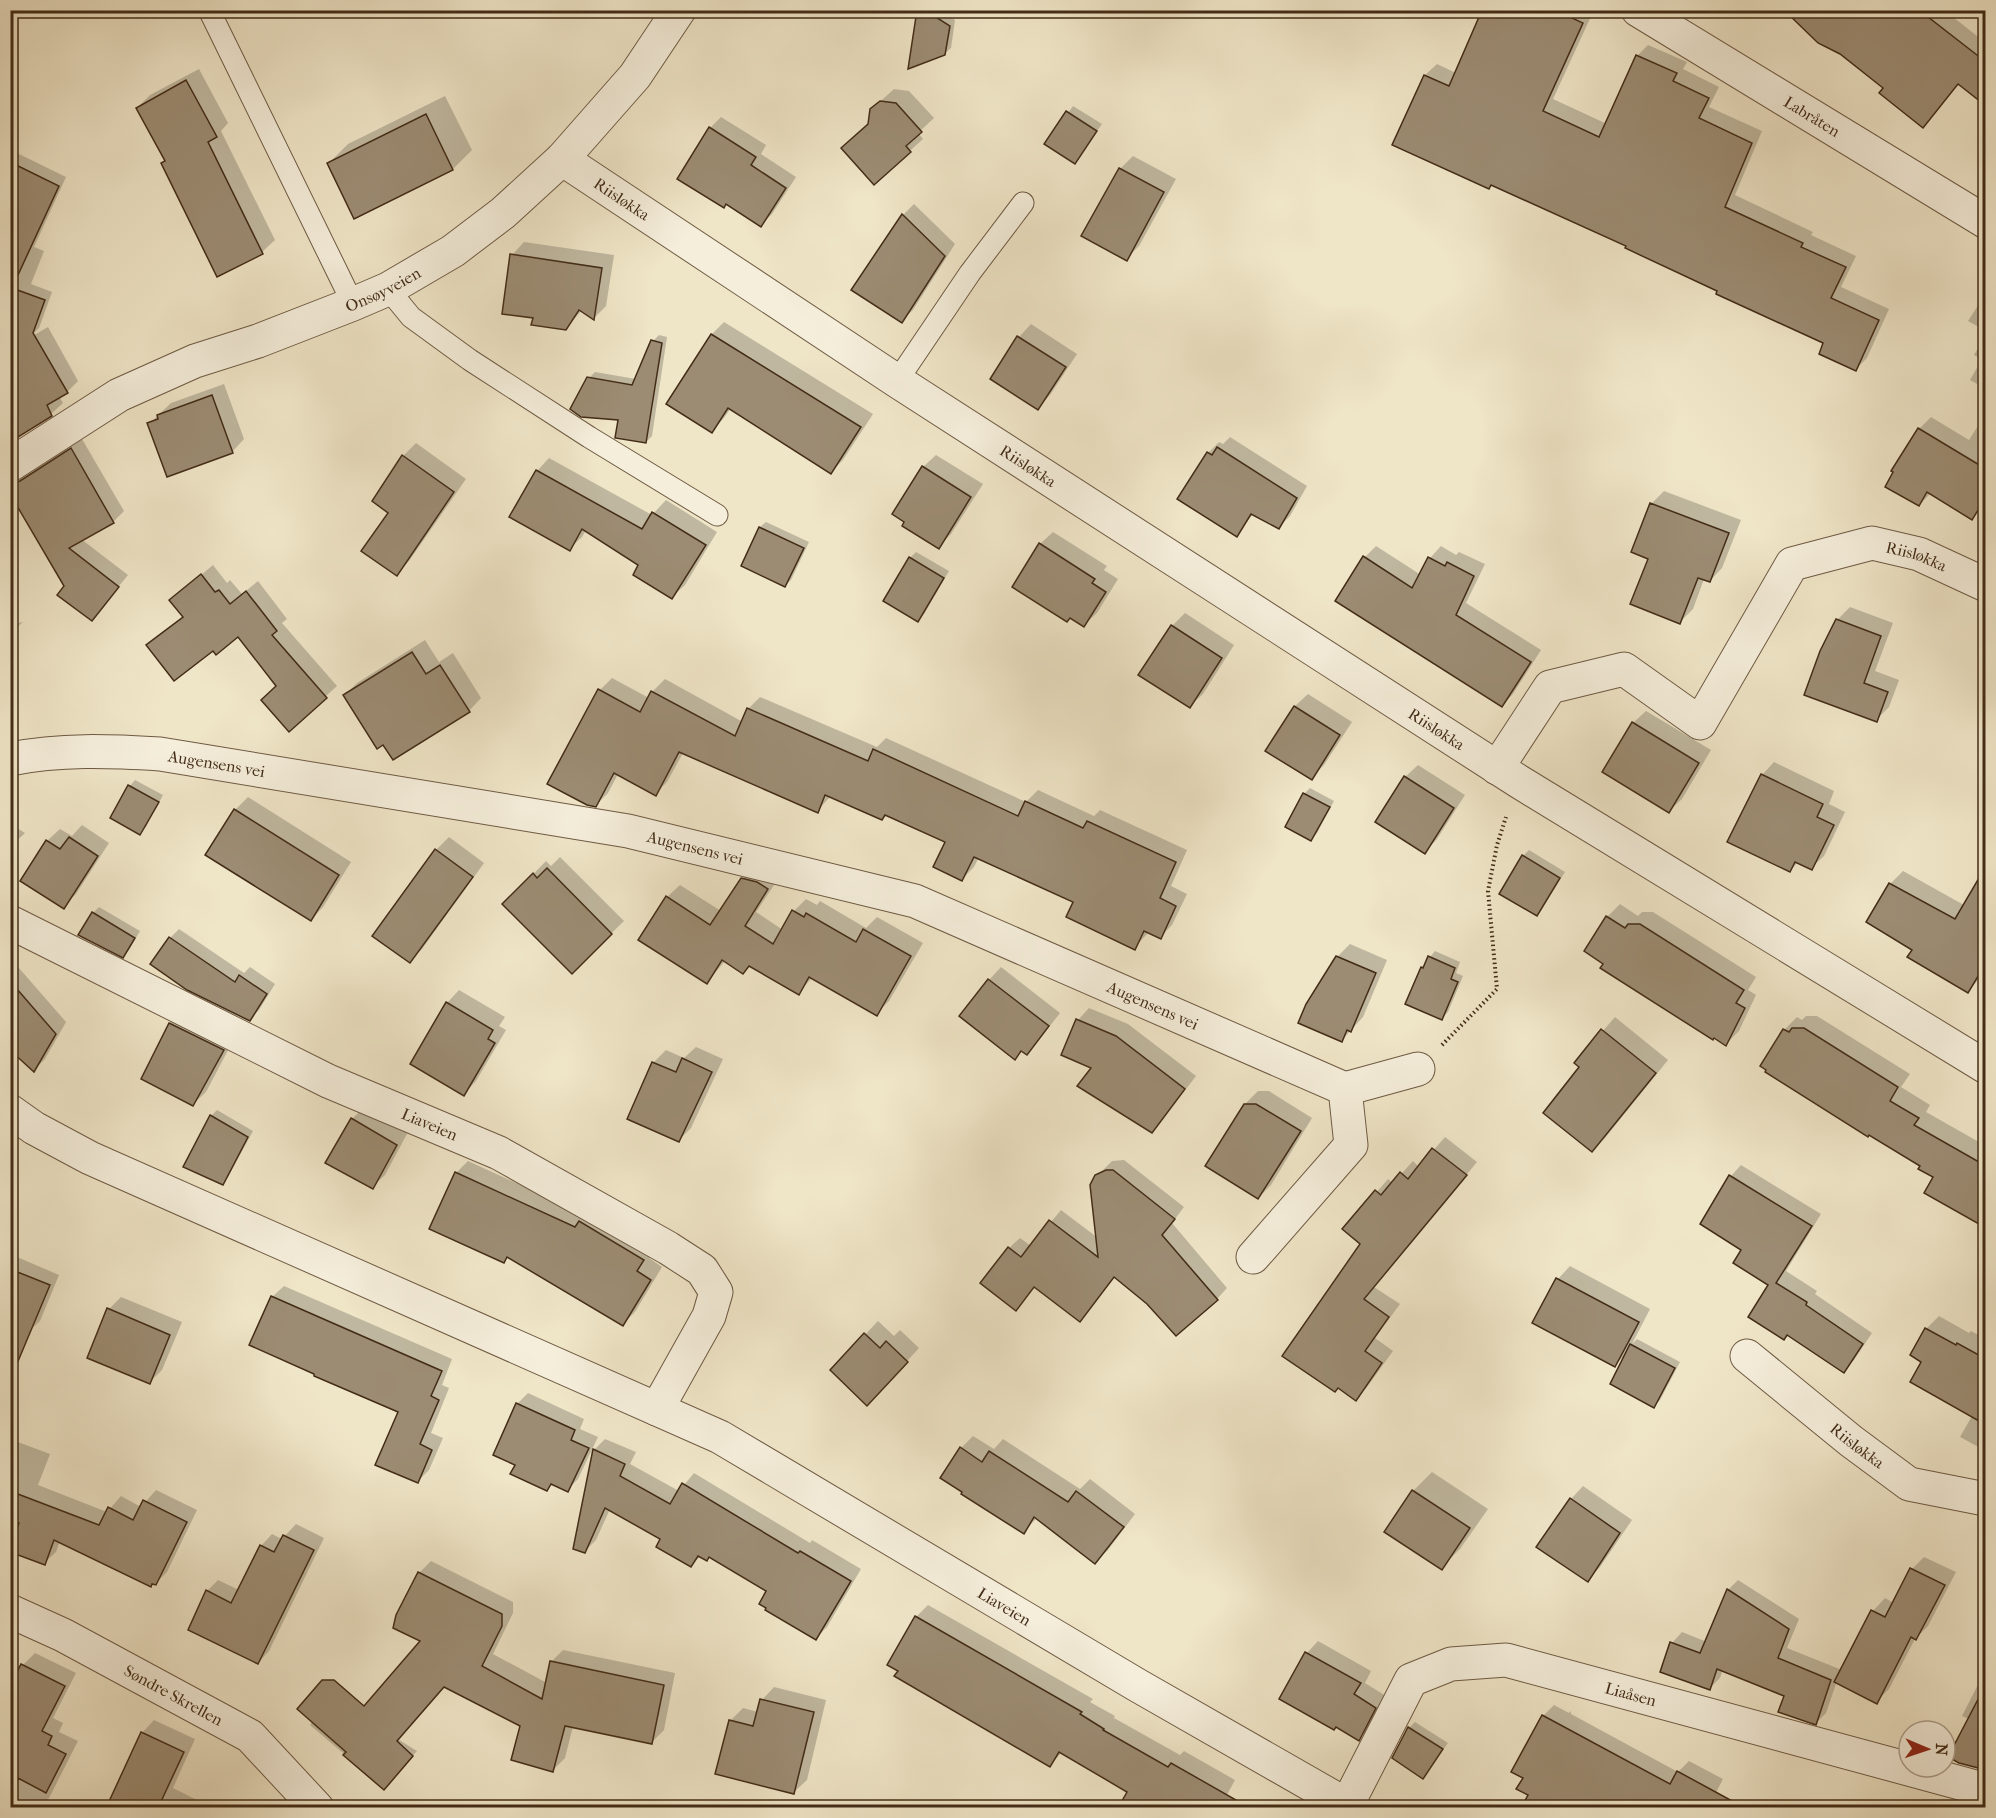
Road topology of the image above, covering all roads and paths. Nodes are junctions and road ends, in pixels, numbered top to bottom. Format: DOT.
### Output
graph roads {
  1 [pos="209,10"];
  2 [pos="679,10"];
  3 [pos="1638,10"];
  4 [pos="562,159"];
  5 [pos="1023,203"];
  6 [pos="1986,222"];
  7 [pos="388,289"];
  8 [pos="353,304"];
  9 [pos="897,381"];
  10 [pos="10,465"];
  11 [pos="717,515"];
  12 [pos="1986,585"];
  13 [pos="10,759"];
  14 [pos="1507,774"];
  15 [pos="10,922"];
  16 [pos="1984,1063"];
  17 [pos="1418,1069"];
  18 [pos="1345,1089"];
  19 [pos="10,1111"];
  20 [pos="1253,1257"];
  21 [pos="1747,1356"];
  22 [pos="657,1409"];
  23 [pos="1986,1496"];
  24 [pos="10,1611"];
  25 [pos="1986,1790"];
  26 [pos="1349,1806"];
  27 [pos="317,1808"];
  1 -- 8 [label="lane"];
  2 -- 4 [label="street, Onsøyveien"];
  3 -- 6 [label="street, Labråten"];
  4 -- 7 [label="street, Onsøyveien"];
  4 -- 9 [label="street, Riisløkka"];
  5 -- 9 [label="lane"];
  7 -- 8 [label="street, Onsøyveien"];
  7 -- 11 [label="lane"];
  8 -- 10 [label="street, Onsøyveien"];
  9 -- 14 [label="street, Riisløkka"];
  12 -- 14 [label="street, Riisløkka"];
  13 -- 18 [label="street, Augensens vei"];
  14 -- 16 [label="street, Riisløkka"];
  14 -- 17 [label="path"];
  15 -- 22 [label="street, Liaveien"];
  17 -- 18 [label="street"];
  18 -- 20 [label="street"];
  19 -- 22 [label="street, Liaveien"];
  21 -- 23 [label="street, Riisløkka"];
  22 -- 26 [label="street, Liaveien"];
  24 -- 27 [label="street, Søndre Skrellen"];
  25 -- 26 [label="street, Liaåsen"];
}
